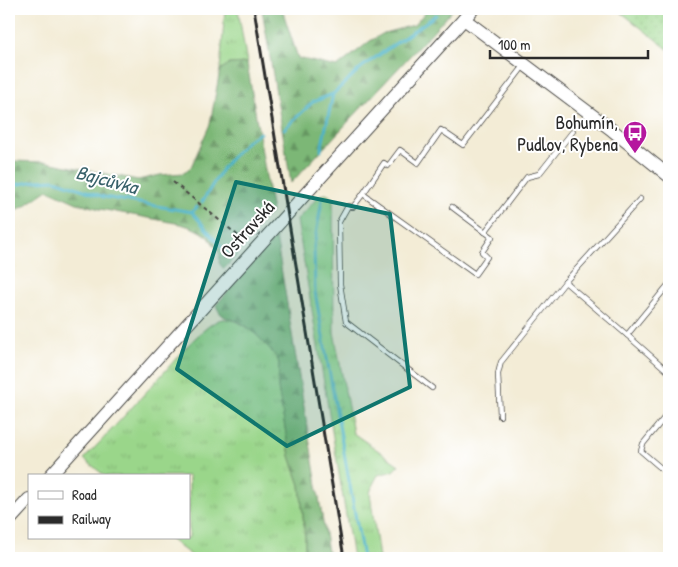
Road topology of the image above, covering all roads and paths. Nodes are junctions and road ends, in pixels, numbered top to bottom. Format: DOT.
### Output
graph roads {
  1 [pos="473,9"];
  2 [pos="464,19"];
  3 [pos="525,65"];
  4 [pos="573,131"];
  5 [pos="669,176"];
  6 [pos="174,182"];
  7 [pos="363,194"];
  8 [pos="640,199"];
  9 [pos="452,207"];
  10 [pos="485,232"];
  11 [pos="255,249"];
  12 [pos="565,282"];
  13 [pos="669,284"];
  14 [pos="627,335"];
  15 [pos="669,372"];
  16 [pos="432,388"];
  17 [pos="669,412"];
  18 [pos="500,416"];
  19 [pos="52,474"];
  20 [pos="669,475"];
  21 [pos="28,500"];
  22 [pos="9,521"];
  1 -- 2 [label="main road, Ostravská"];
  2 -- 3 [label="main road"];
  2 -- 11 [label="main road, Ostravská"];
  3 -- 5 [label="main road"];
  3 -- 7 [label="lane"];
  4 -- 10 [label="lane"];
  6 -- 11 [label="path"];
  7 -- 10 [label="lane"];
  7 -- 16 [label="lane"];
  8 -- 12 [label="lane"];
  9 -- 10 [label="lane"];
  11 -- 19 [label="main road, Ostravská"];
  12 -- 14 [label="lane"];
  12 -- 18 [label="lane"];
  13 -- 14 [label="lane"];
  14 -- 15 [label="lane"];
  17 -- 20 [label="lane"];
  21 -- 22 [label="main road"];
}
